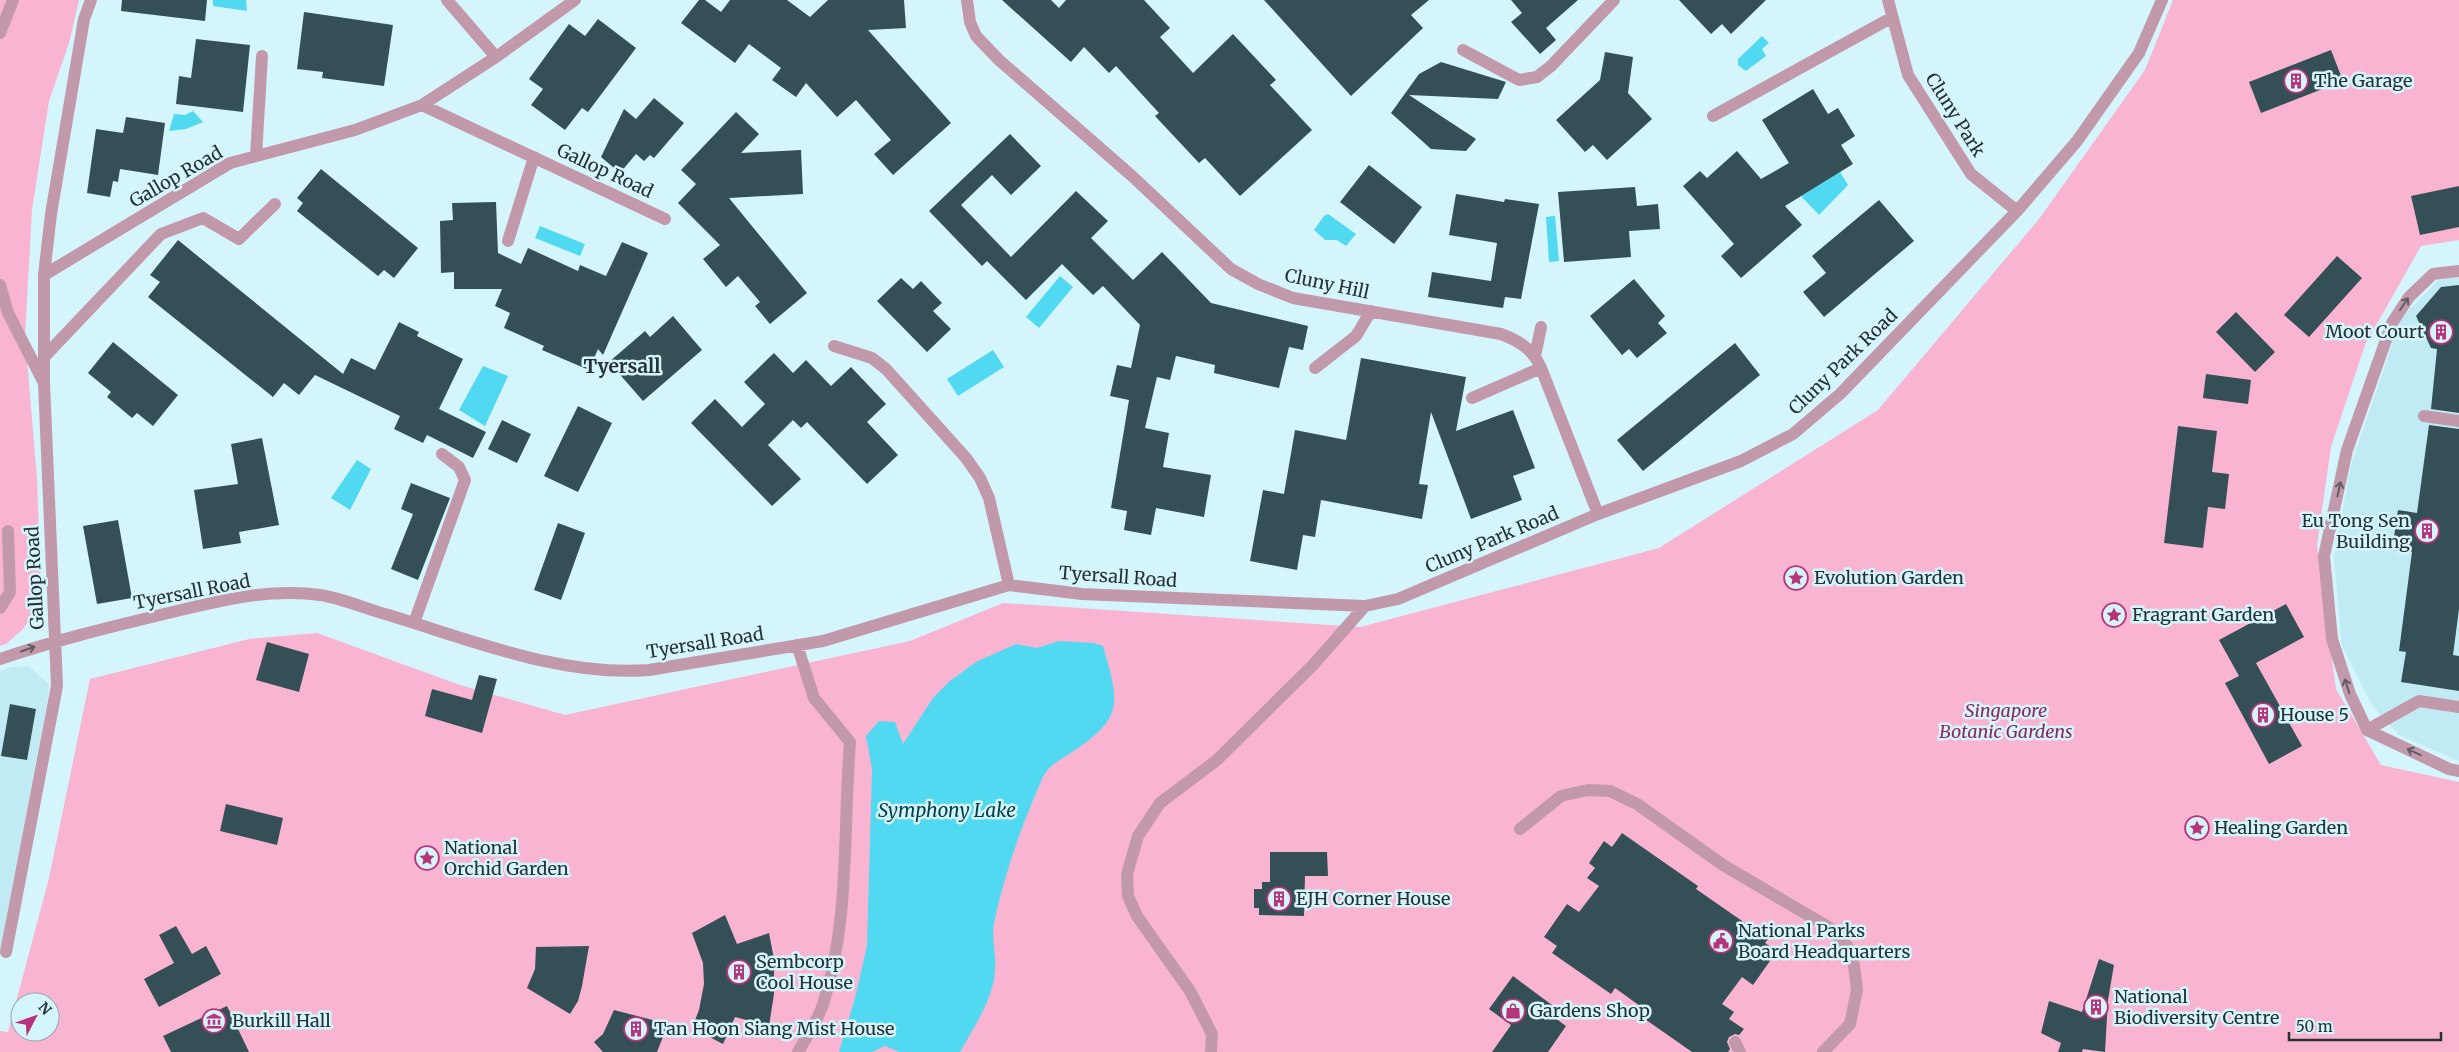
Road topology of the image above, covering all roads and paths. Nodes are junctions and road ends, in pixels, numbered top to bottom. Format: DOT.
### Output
graph roads {
  1 [pos="13,0"];
  2 [pos="91,0"];
  3 [pos="447,0"];
  4 [pos="575,0"];
  5 [pos="967,0"];
  6 [pos="1614,0"];
  7 [pos="1888,0"];
  8 [pos="2162,0"];
  9 [pos="1892,18"];
  10 [pos="0,33"];
  11 [pos="1464,50"];
  12 [pos="262,56"];
  13 [pos="496,57"];
  14 [pos="422,105"];
  15 [pos="1712,116"];
  16 [pos="256,156"];
  17 [pos="534,157"];
  18 [pos="275,204"];
  19 [pos="2017,211"];
  20 [pos="665,218"];
  21 [pos="508,241"];
  22 [pos="2459,271"];
  23 [pos="44,275"];
  24 [pos="0,285"];
  25 [pos="1371,312"];
  26 [pos="1541,326"];
  27 [pos="834,346"];
  28 [pos="45,356"];
  29 [pos="1535,356"];
  30 [pos="1314,368"];
  31 [pos="1541,368"];
  32 [pos="44,383"];
  33 [pos="1472,398"];
  34 [pos="2424,416"];
  35 [pos="2457,423"];
  36 [pos="442,454"];
  37 [pos="1598,514"];
  38 [pos="8,531"];
  39 [pos="1009,585"];
  40 [pos="1365,606"];
  41 [pos="0,608"];
  42 [pos="414,623"];
  43 [pos="56,640"];
  44 [pos="797,645"];
  45 [pos="0,659"];
  46 [pos="2459,707"];
  47 [pos="2367,730"];
  48 [pos="2459,771"];
  49 [pos="1520,829"];
  50 [pos="6,952"];
  51 [pos="798,1052"];
  52 [pos="1211,1052"];
  53 [pos="1823,1052"];
  1 -- 10 [label="street"];
  2 -- 23 [label="street, Gallop Road"];
  3 -- 13 [label="street"];
  4 -- 13 [label="street, Gallop Road"];
  5 -- 25 [label="street, Cluny Hill"];
  6 -- 11 [label="street"];
  7 -- 9 [label="street, Cluny Park"];
  8 -- 19 [label="street, Cluny Park Road"];
  9 -- 15 [label="street"];
  9 -- 19 [label="street, Cluny Park"];
  12 -- 16 [label="street"];
  13 -- 14 [label="street, Gallop Road"];
  14 -- 16 [label="street, Gallop Road"];
  14 -- 17 [label="street, Gallop Road"];
  16 -- 23 [label="street, Gallop Road"];
  17 -- 20 [label="street, Gallop Road"];
  17 -- 21 [label="street"];
  18 -- 28 [label="street"];
  19 -- 37 [label="street, Cluny Park Road"];
  47 -- 22 [label="street, one-way"];
  23 -- 28 [label="street, Gallop Road"];
  24 -- 32 [label="street"];
  25 -- 29 [label="street, Cluny Hill"];
  25 -- 30 [label="street"];
  26 -- 29 [label="street"];
  27 -- 39 [label="street"];
  28 -- 32 [label="street, Gallop Road"];
  29 -- 31 [label="street, Cluny Hill"];
  31 -- 33 [label="street"];
  31 -- 37 [label="street, Cluny Hill"];
  32 -- 43 [label="street, Gallop Road"];
  34 -- 35 [label="street"];
  36 -- 42 [label="street"];
  37 -- 40 [label="street, Cluny Park Road"];
  38 -- 41 [label="street"];
  39 -- 40 [label="street, Tyersall Road"];
  39 -- 44 [label="street, Tyersall Road"];
  40 -- 52 [label="street"];
  42 -- 43 [label="street, Tyersall Road"];
  42 -- 44 [label="street, Tyersall Road"];
  45 -- 43 [label="street, Tyersall Road, one-way"];
  43 -- 50 [label="street, Gallop Road"];
  44 -- 51 [label="street"];
  46 -- 47 [label="street"];
  48 -- 47 [label="street, one-way"];
  49 -- 53 [label="street"];
}
